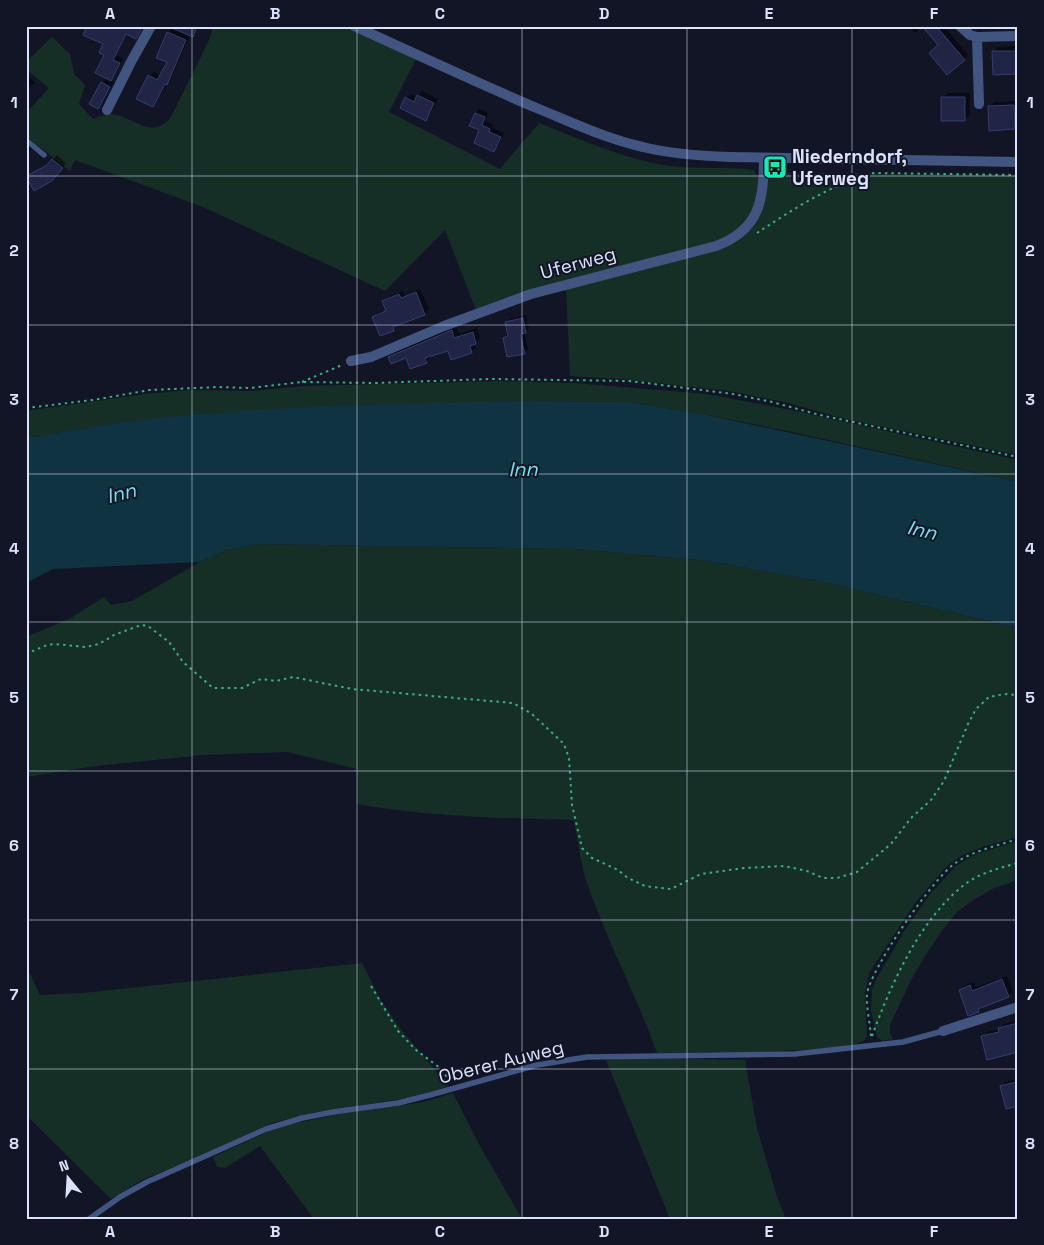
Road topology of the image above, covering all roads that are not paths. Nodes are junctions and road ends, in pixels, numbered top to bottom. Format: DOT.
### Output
graph roads {
  1 [pos="152,26"];
  2 [pos="354,26"];
  3 [pos="960,26"];
  4 [pos="1018,36"];
  5 [pos="977,37"];
  6 [pos="979,104"];
  7 [pos="108,110"];
  8 [pos="26,140"];
  9 [pos="44,155"];
  10 [pos="764,159"];
  11 [pos="1018,162"];
  12 [pos="351,361"];
  13 [pos="1018,1007"];
  14 [pos="943,1031"];
  15 [pos="89,1219"];
  1 -- 7 [label="street"];
  2 -- 10 [label="street"];
  3 -- 5 [label="street"];
  4 -- 5 [label="street"];
  5 -- 6 [label="street"];
  8 -- 9 [label="lane"];
  10 -- 11 [label="street"];
  10 -- 12 [label="street, Uferweg"];
  13 -- 14 [label="street"];
  14 -- 15 [label="lane, Oberer Auweg"];
}
